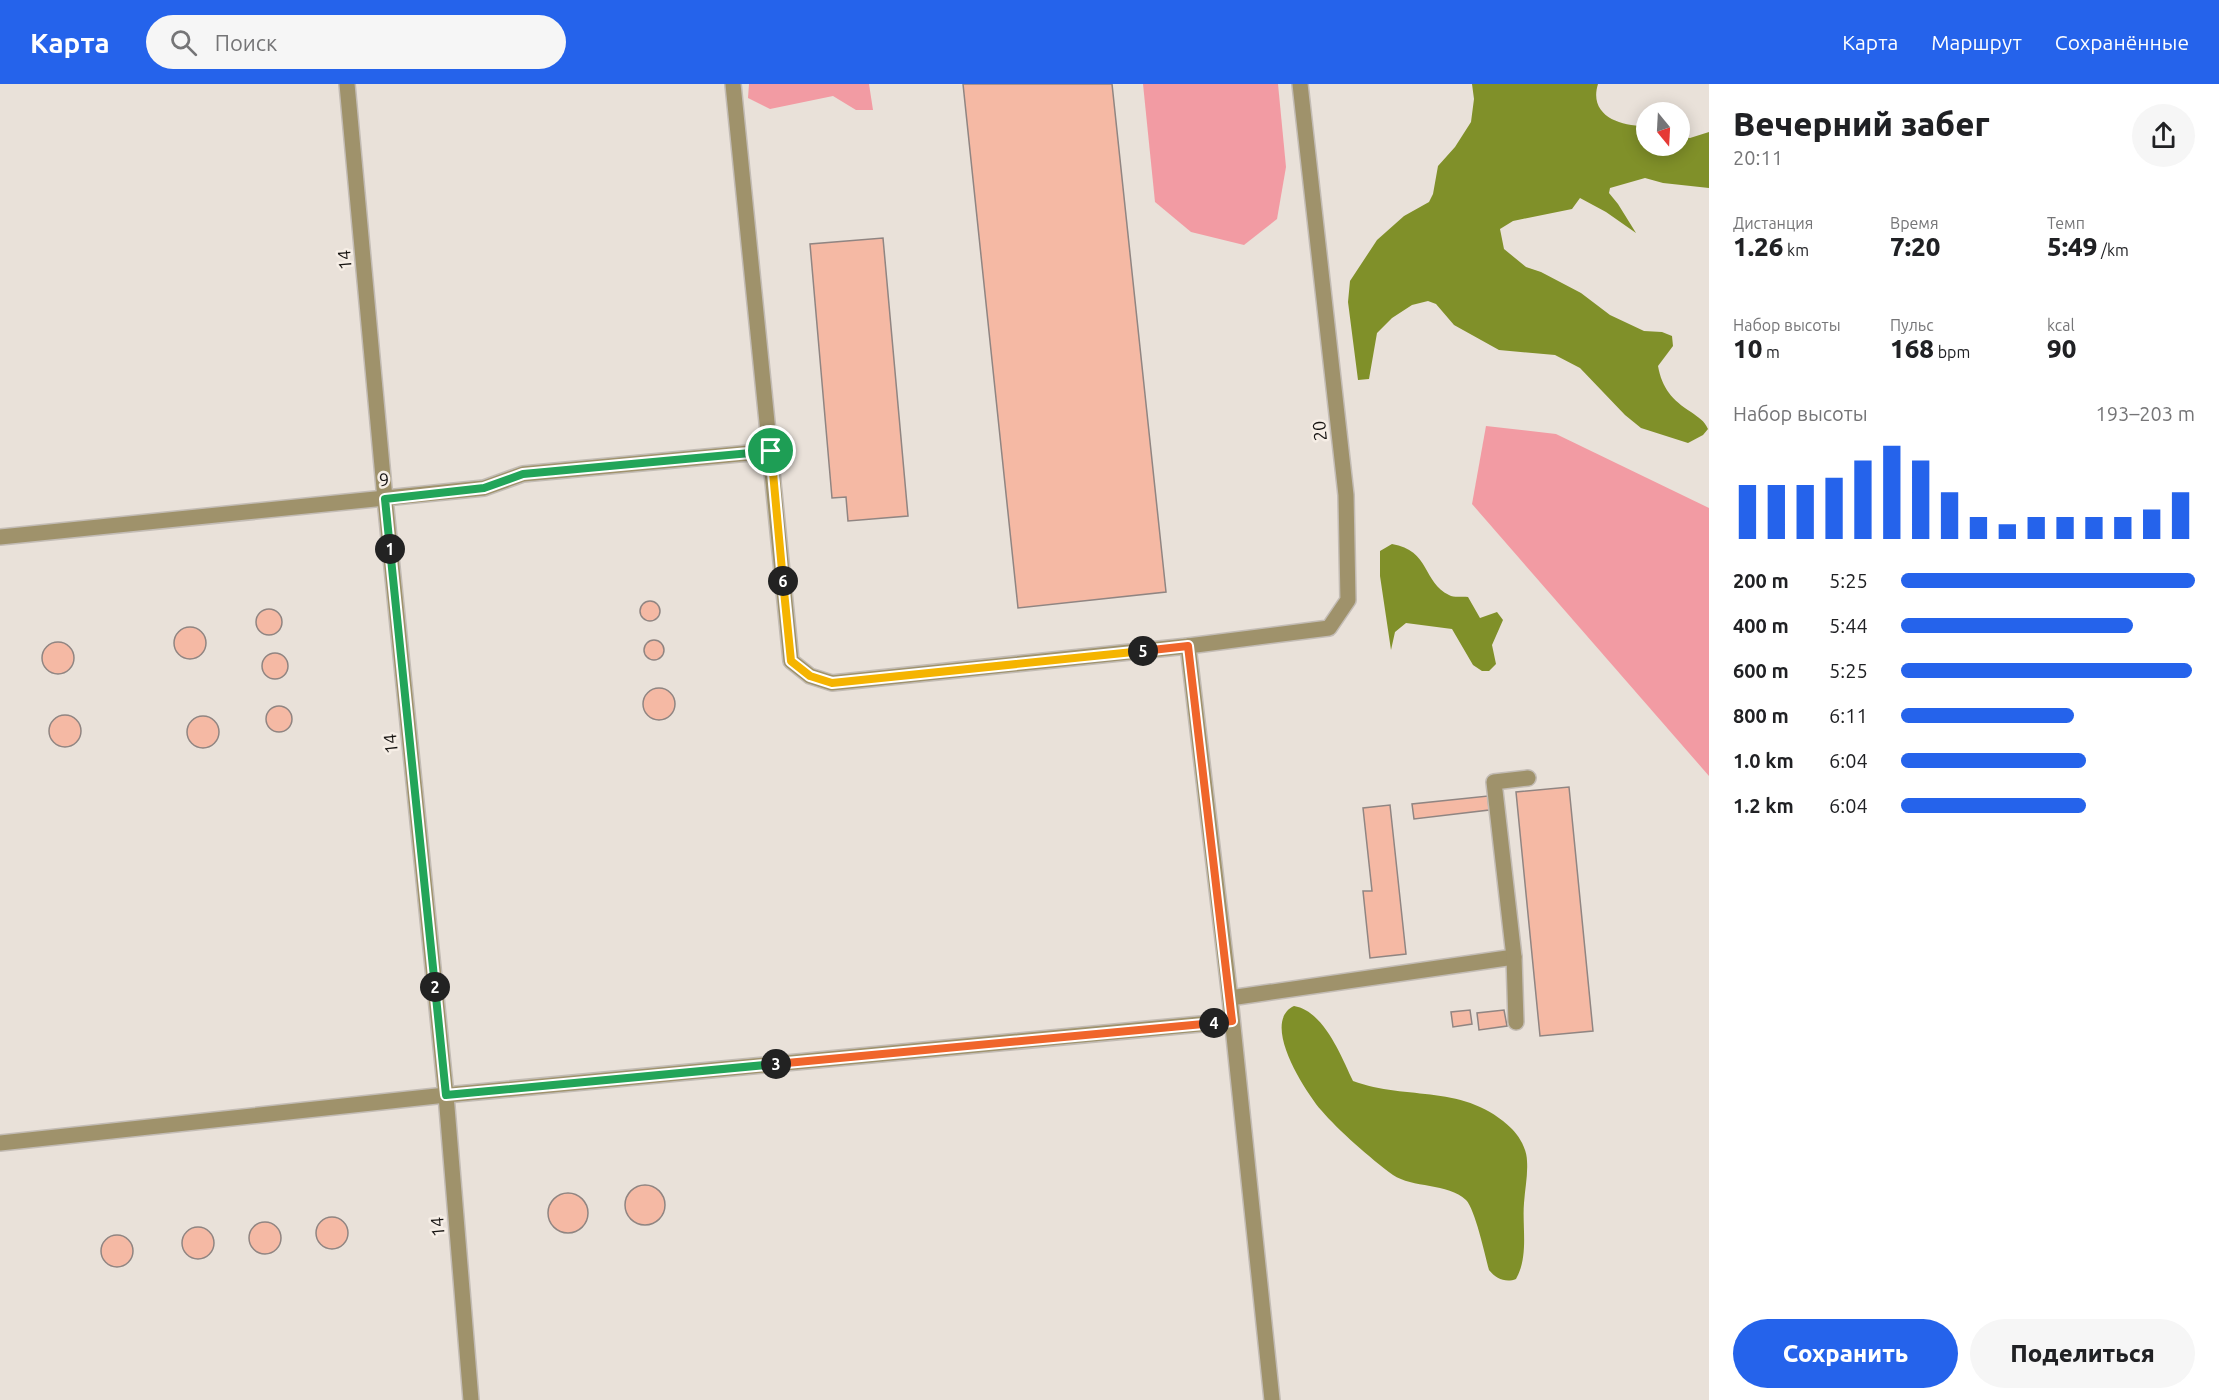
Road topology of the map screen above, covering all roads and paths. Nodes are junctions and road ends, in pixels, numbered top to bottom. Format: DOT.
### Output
graph roads {
  1 [pos="347,84"];
  2 [pos="733,84"];
  3 [pos="1300,84"];
  4 [pos="771,451"];
  5 [pos="385,499"];
  6 [pos="0,537"];
  7 [pos="1188,646"];
  8 [pos="1528,778"];
  9 [pos="1514,957"];
  10 [pos="1230,998"];
  11 [pos="1232,1021"];
  12 [pos="1516,1022"];
  13 [pos="446,1095"];
  14 [pos="0,1143"];
  15 [pos="471,1400"];
  16 [pos="1272,1400"];
  1 -- 5 [label="lane, 14 / 14"];
  2 -- 4 [label="lane, 20"];
  3 -- 7 [label="lane, 20 / 20"];
  4 -- 5 [label="lane, 9 / 9"];
  4 -- 7 [label="lane, 20"];
  5 -- 6 [label="lane, 9 / 9"];
  5 -- 13 [label="lane, 14 / 14"];
  7 -- 10 [label="lane"];
  8 -- 9 [label="lane"];
  9 -- 10 [label="lane"];
  9 -- 12 [label="lane"];
  10 -- 11 [label="lane"];
  11 -- 13 [label="lane"];
  11 -- 16 [label="lane"];
  13 -- 14 [label="lane"];
  13 -- 15 [label="lane, 14 / 14"];
}
